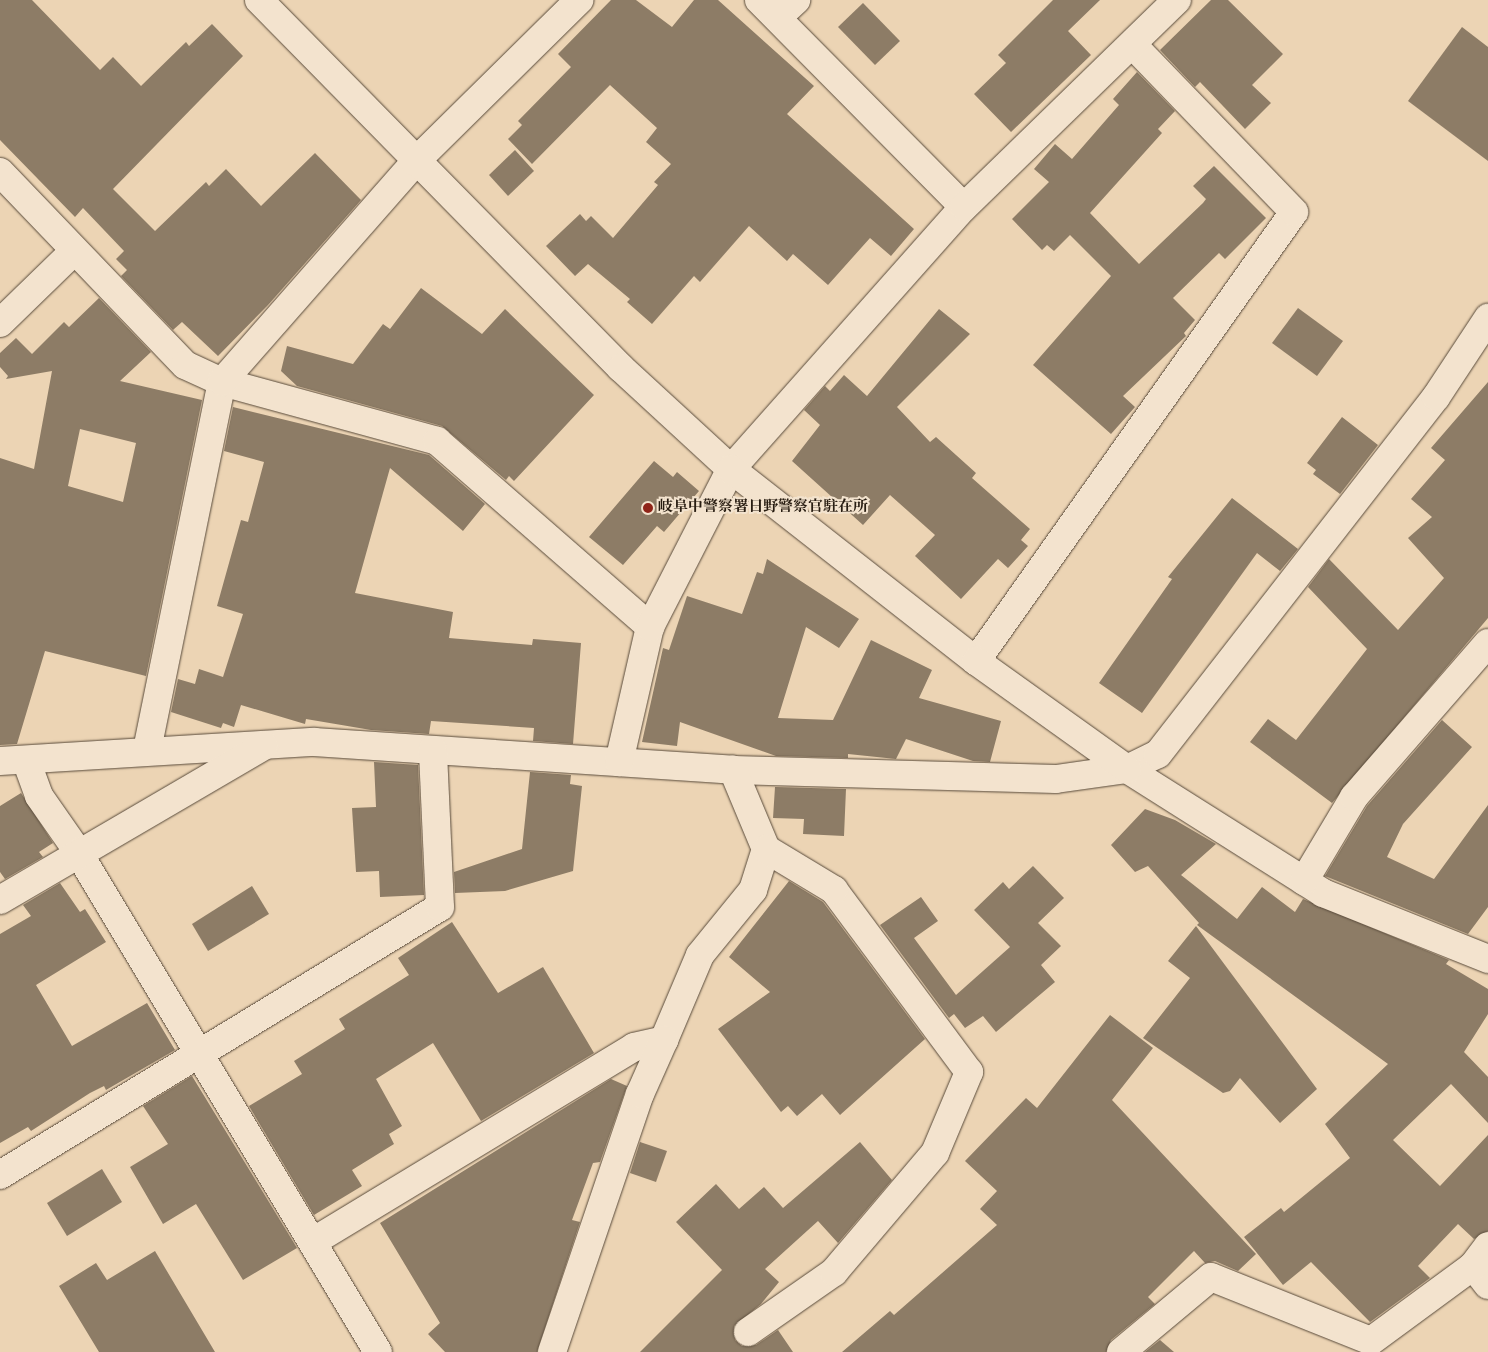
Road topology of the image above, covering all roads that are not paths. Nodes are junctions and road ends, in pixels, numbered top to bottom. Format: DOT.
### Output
graph roads {
  1 [pos="259,0"];
  2 [pos="579,0"];
  3 [pos="1177,0"];
  4 [pos="777,6"];
  5 [pos="1132,44"];
  6 [pos="415,162"];
  7 [pos="0,172"];
  8 [pos="964,207"];
  9 [pos="74,251"];
  10 [pos="1488,318"];
  11 [pos="0,323"];
  12 [pos="222,382"];
  13 [pos="731,469"];
  14 [pos="650,628"];
  15 [pos="1488,643"];
  16 [pos="976,660"];
  17 [pos="268,744"];
  18 [pos="147,750"];
  19 [pos="433,750"];
  20 [pos="13,761"];
  21 [pos="619,762"];
  22 [pos="1127,768"];
  23 [pos="733,770"];
  24 [pos="766,849"];
  25 [pos="78,852"];
  26 [pos="1304,881"];
  27 [pos="0,900"];
  28 [pos="1488,959"];
  29 [pos="664,1040"];
  30 [pos="197,1056"];
  31 [pos="0,1175"];
  32 [pos="314,1241"];
  33 [pos="1483,1266"];
  34 [pos="748,1332"];
  35 [pos="378,1352"];
  36 [pos="552,1352"];
  37 [pos="1121,1352"];
  1 -- 6 [label="street"];
  2 -- 6 [label="street"];
  3 -- 5 [label="street"];
  4 -- 8 [label="street"];
  5 -- 8 [label="street"];
  5 -- 16 [label="street"];
  6 -- 12 [label="street"];
  6 -- 13 [label="street"];
  7 -- 9 [label="street"];
  8 -- 13 [label="street"];
  9 -- 11 [label="street"];
  9 -- 12 [label="street"];
  10 -- 22 [label="street"];
  12 -- 14 [label="street"];
  12 -- 18 [label="street"];
  13 -- 14 [label="street"];
  13 -- 16 [label="street"];
  14 -- 21 [label="street"];
  15 -- 26 [label="street"];
  16 -- 22 [label="street"];
  17 -- 18 [label="street"];
  17 -- 19 [label="street"];
  17 -- 25 [label="street"];
  18 -- 20 [label="street"];
  19 -- 21 [label="street"];
  19 -- 30 [label="street"];
  20 -- 25 [label="street"];
  21 -- 23 [label="street"];
  22 -- 23 [label="street"];
  22 -- 26 [label="street"];
  23 -- 24 [label="street"];
  24 -- 29 [label="street"];
  24 -- 34 [label="street"];
  25 -- 27 [label="street"];
  25 -- 30 [label="street"];
  26 -- 28 [label="street"];
  29 -- 32 [label="street"];
  29 -- 36 [label="street"];
  30 -- 31 [label="street"];
  30 -- 32 [label="street"];
  32 -- 35 [label="street"];
  33 -- 37 [label="street"];
}
